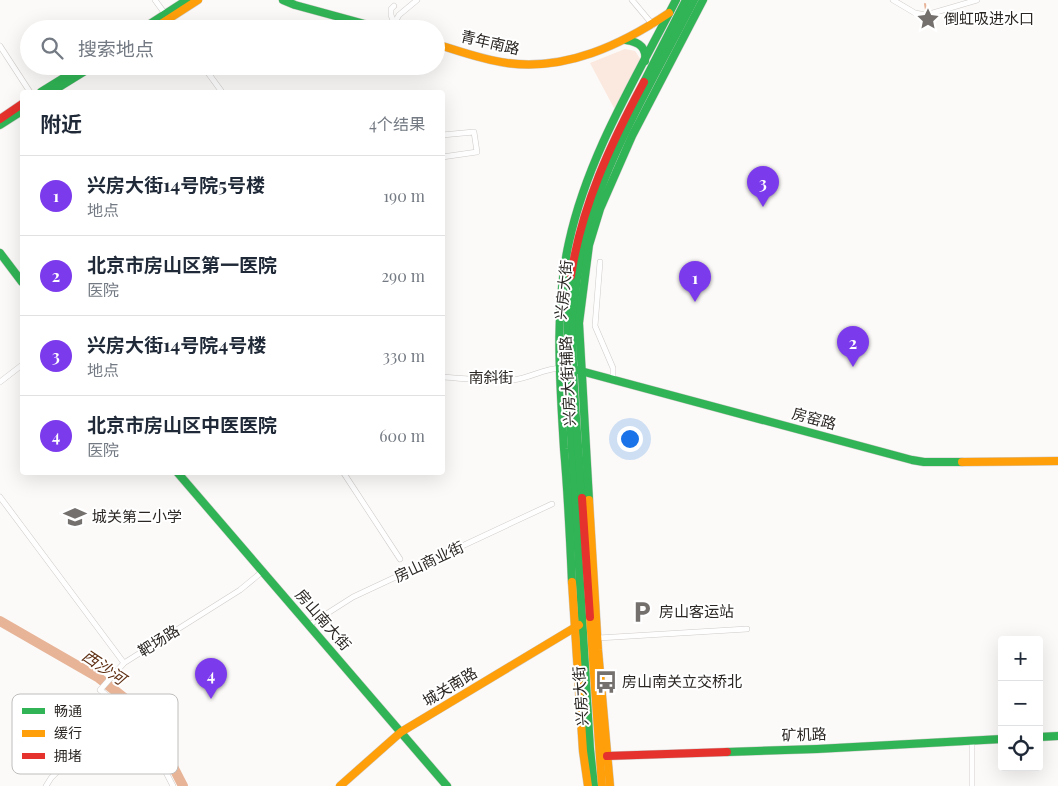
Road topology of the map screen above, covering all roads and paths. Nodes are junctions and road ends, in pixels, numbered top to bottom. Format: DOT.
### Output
graph roads {
  1 [pos="155,0"];
  2 [pos="187,0"];
  3 [pos="198,0"];
  4 [pos="283,0"];
  5 [pos="417,0"];
  6 [pos="632,0"];
  7 [pos="676,0"];
  8 [pos="682,0"];
  9 [pos="686,0"];
  10 [pos="694,0"];
  11 [pos="703,0"];
  12 [pos="893,0"];
  13 [pos="977,0"];
  14 [pos="394,6"];
  15 [pos="670,12"];
  16 [pos="167,16"];
  17 [pos="159,20"];
  18 [pos="163,20"];
  19 [pos="170,20"];
  20 [pos="350,20"];
  21 [pos="393,20"];
  22 [pos="396,20"];
  23 [pos="652,25"];
  24 [pos="685,34"];
  25 [pos="624,40"];
  26 [pos="672,44"];
  27 [pos="0,46"];
  28 [pos="445,47"];
  29 [pos="644,64"];
  30 [pos="68,75"];
  31 [pos="78,75"];
  32 [pos="210,75"];
  33 [pos="29,90"];
  34 [pos="44,90"];
  35 [pos="54,90"];
  36 [pos="221,90"];
  37 [pos="20,105"];
  38 [pos="20,112"];
  39 [pos="0,119"];
  40 [pos="613,123"];
  41 [pos="0,125"];
  42 [pos="445,135"];
  43 [pos="607,155"];
  44 [pos="445,157"];
  45 [pos="569,247"];
  46 [pos="0,252"];
  47 [pos="600,262"];
  48 [pos="573,266"];
  49 [pos="20,279"];
  50 [pos="572,298"];
  51 [pos="581,311"];
  52 [pos="560,312"];
  53 [pos="20,367"];
  54 [pos="559,368"];
  55 [pos="574,369"];
  56 [pos="445,377"];
  57 [pos="613,379"];
  58 [pos="0,382"];
  59 [pos="585,443"];
  60 [pos="579,453"];
  61 [pos="1058,461"];
  62 [pos="180,475"];
  63 [pos="345,475"];
  64 [pos="0,497"];
  65 [pos="552,504"];
  66 [pos="400,559"];
  67 [pos="263,571"];
  68 [pos="582,623"];
  69 [pos="309,625"];
  70 [pos="574,628"];
  71 [pos="747,629"];
  72 [pos="598,638"];
  73 [pos="124,663"];
  74 [pos="601,688"];
  75 [pos="105,694"];
  76 [pos="595,705"];
  77 [pos="401,732"];
  78 [pos="1058,736"];
  79 [pos="1043,737"];
  80 [pos="998,739"];
  81 [pos="972,741"];
  82 [pos="598,744"];
  83 [pos="607,756"];
  84 [pos="56,774"];
  85 [pos="167,774"];
  86 [pos="608,775"];
  87 [pos="52,778"];
  88 [pos="45,786"];
  89 [pos="54,786"];
  90 [pos="173,786"];
  91 [pos="340,786"];
  92 [pos="447,786"];
  93 [pos="588,786"];
  94 [pos="594,786"];
  95 [pos="602,786"];
  96 [pos="610,786"];
  97 [pos="972,786"];
  1 -- 16 [label="street"];
  2 -- 16 [label="main road"];
  3 -- 16 [label="main road"];
  4 -- 20 [label="main road"];
  5 -- 22 [label="street"];
  6 -- 23 [label="street"];
  7 -- 15 [label="main road, 兴房大街"];
  8 -- 15 [label="main road"];
  9 -- 43 [label="main road, 兴房大街"];
  10 -- 26 [label="main road, 兴房大街"];
  11 -- 24 [label="main road, 兴房大街辅路"];
  12 -- 13 [label="street"];
  14 -- 21 [label="street"];
  15 -- 23 [label="main road, 青年南路"];
  15 -- 29 [label="main road, 兴房大街"];
  16 -- 17 [label="main road"];
  16 -- 18 [label="main road"];
  16 -- 19 [label="street"];
  23 -- 25 [label="main road, 青年南路"];
  24 -- 26 [label="main road"];
  24 -- 51 [label="main road, 兴房大街辅路"];
  25 -- 28 [label="main road, 青年南路"];
  25 -- 29 [label="main road"];
  26 -- 50 [label="main road, 兴房大街"];
  27 -- 33 [label="street"];
  29 -- 40 [label="main road, 兴房大街"];
  30 -- 34 [label="main road"];
  31 -- 35 [label="main road"];
  32 -- 36 [label="street"];
  37 -- 39 [label="main road"];
  38 -- 41 [label="main road"];
  40 -- 43 [label="main road"];
  40 -- 45 [label="main road, 兴房大街"];
  42 -- 44 [label="street"];
  43 -- 48 [label="main road, 兴房大街"];
  45 -- 48 [label="main road"];
  45 -- 52 [label="main road, 兴房大街"];
  46 -- 49 [label="main road"];
  47 -- 57 [label="street"];
  48 -- 50 [label="main road, 兴房大街"];
  50 -- 51 [label="main road"];
  50 -- 52 [label="main road"];
  50 -- 55 [label="main road, 兴房大街"];
  51 -- 55 [label="main road, 兴房大街辅路"];
  52 -- 54 [label="main road, 兴房大街"];
  53 -- 58 [label="street"];
  54 -- 55 [label="street, 南斜街"];
  54 -- 56 [label="street, 南斜街"];
  54 -- 70 [label="main road, 兴房大街"];
  55 -- 57 [label="main road, 房窑路"];
  55 -- 59 [label="main road, 兴房大街辅路"];
  55 -- 60 [label="main road, 兴房大街"];
  55 -- 68 [label="main road, 兴房大街"];
  57 -- 61 [label="main road, 房窑路"];
  59 -- 60 [label="main road"];
  59 -- 72 [label="main road, 兴房大街辅路"];
  60 -- 76 [label="main road, 兴房大街"];
  62 -- 67 [label="main road, 房山南大街"];
  63 -- 66 [label="street"];
  64 -- 73 [label="street"];
  65 -- 69 [label="street, 房山商业街"];
  67 -- 69 [label="main road, 房山南大街"];
  67 -- 73 [label="street, 靶场路"];
  68 -- 70 [label="main road, 城关南路"];
  68 -- 94 [label="main road, 兴房大街"];
  69 -- 77 [label="main road, 房山南大街"];
  70 -- 77 [label="main road, 城关南路"];
  70 -- 93 [label="main road, 兴房大街"];
  71 -- 72 [label="street"];
  72 -- 74 [label="main road, 兴房大街辅路"];
  73 -- 75 [label="street, 靶场路"];
  74 -- 76 [label="main road"];
  74 -- 83 [label="main road, 兴房大街辅路"];
  76 -- 82 [label="main road, 兴房大街"];
  77 -- 91 [label="main road, 城关南路"];
  77 -- 92 [label="main road, 房山南大街"];
  78 -- 79 [label="main road"];
  80 -- 81 [label="main road, 矿机路"];
  81 -- 83 [label="main road, 矿机路"];
  81 -- 97 [label="street"];
  82 -- 86 [label="main road"];
  82 -- 95 [label="main road, 兴房大街"];
  83 -- 86 [label="main road, 兴房大街辅路"];
  84 -- 87 [label="street"];
  85 -- 90 [label="street, 靶场路"];
  86 -- 96 [label="main road, 兴房大街辅路"];
  87 -- 88 [label="street"];
  87 -- 89 [label="street"];
}
